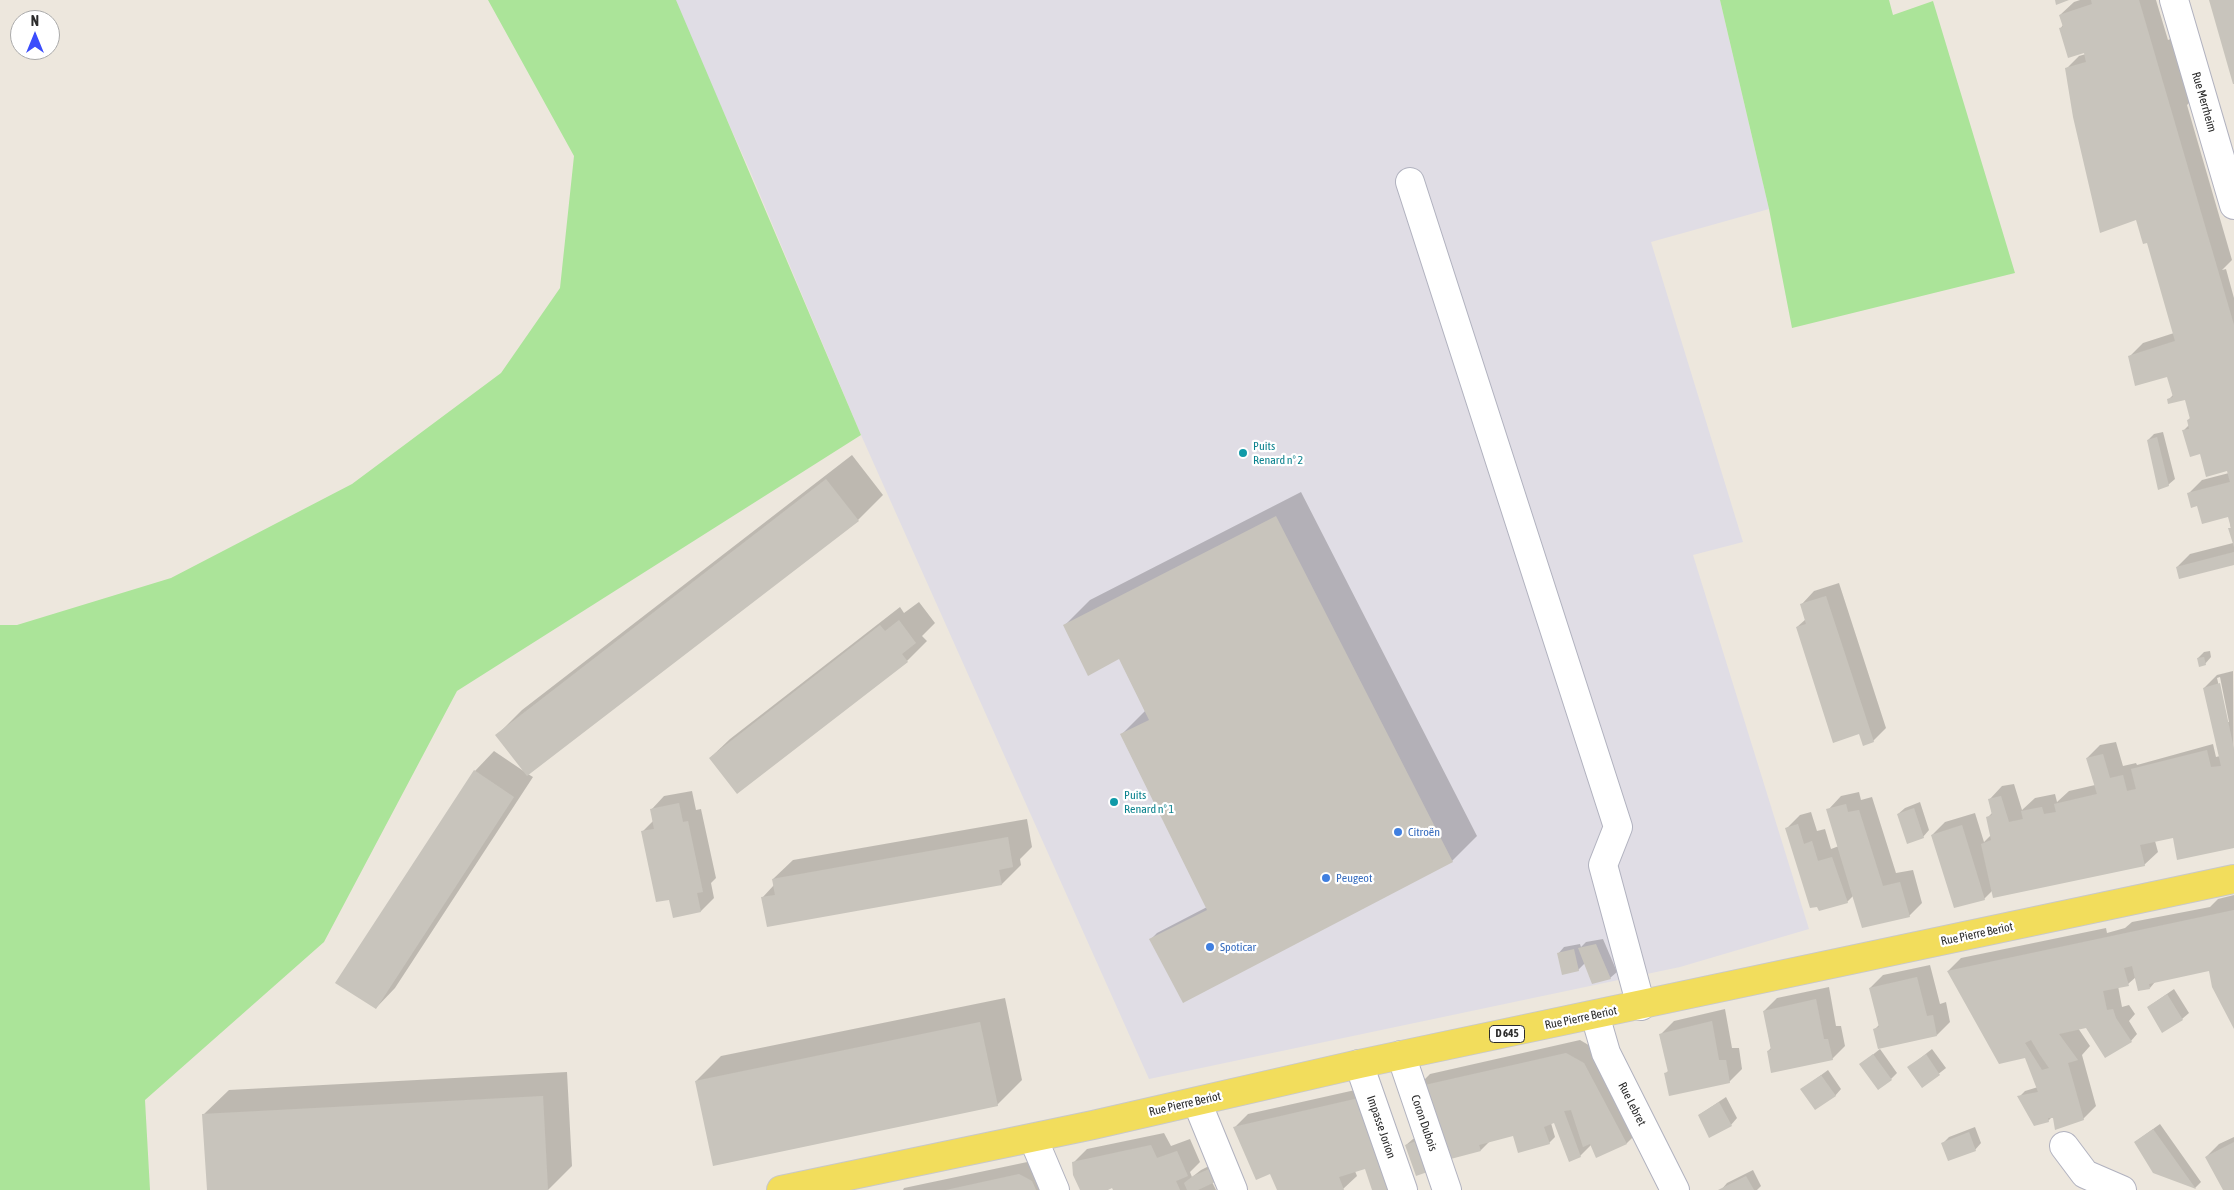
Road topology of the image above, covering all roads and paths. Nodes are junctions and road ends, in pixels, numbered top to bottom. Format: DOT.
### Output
graph roads {
  1 [pos="2174,0"];
  2 [pos="1410,182"];
  3 [pos="2234,205"];
  4 [pos="2234,879"];
  5 [pos="1641,1006"];
  6 [pos="1595,1016"];
  7 [pos="1401,1055"];
  8 [pos="1359,1064"];
  9 [pos="1196,1102"];
  10 [pos="1033,1138"];
  11 [pos="2064,1146"];
  12 [pos="781,1190"];
  13 [pos="1055,1190"];
  14 [pos="1233,1190"];
  15 [pos="1403,1190"];
  16 [pos="1447,1190"];
  17 [pos="1675,1190"];
  18 [pos="2122,1190"];
  1 -- 3 [label="street, Rue Merrheim"];
  2 -- 5 [label="street"];
  4 -- 5 [label="main road, Rue Pierre Beriot / D 645"];
  5 -- 6 [label="main road, Rue Pierre Beriot / D 645"];
  6 -- 7 [label="main road, Rue Pierre Beriot / D 645"];
  6 -- 17 [label="street, Rue Lebret"];
  7 -- 8 [label="main road, Rue Pierre Beriot / D 645"];
  7 -- 16 [label="street, Coron Dubois"];
  8 -- 9 [label="main road, Rue Pierre Beriot / D 645"];
  8 -- 15 [label="street, Impasse Jorion"];
  9 -- 10 [label="main road, Rue Pierre Beriot / D 645"];
  9 -- 14 [label="street"];
  10 -- 12 [label="main road, Rue Pierre Beriot / D 645"];
  10 -- 13 [label="street"];
  11 -- 18 [label="street"];
}
